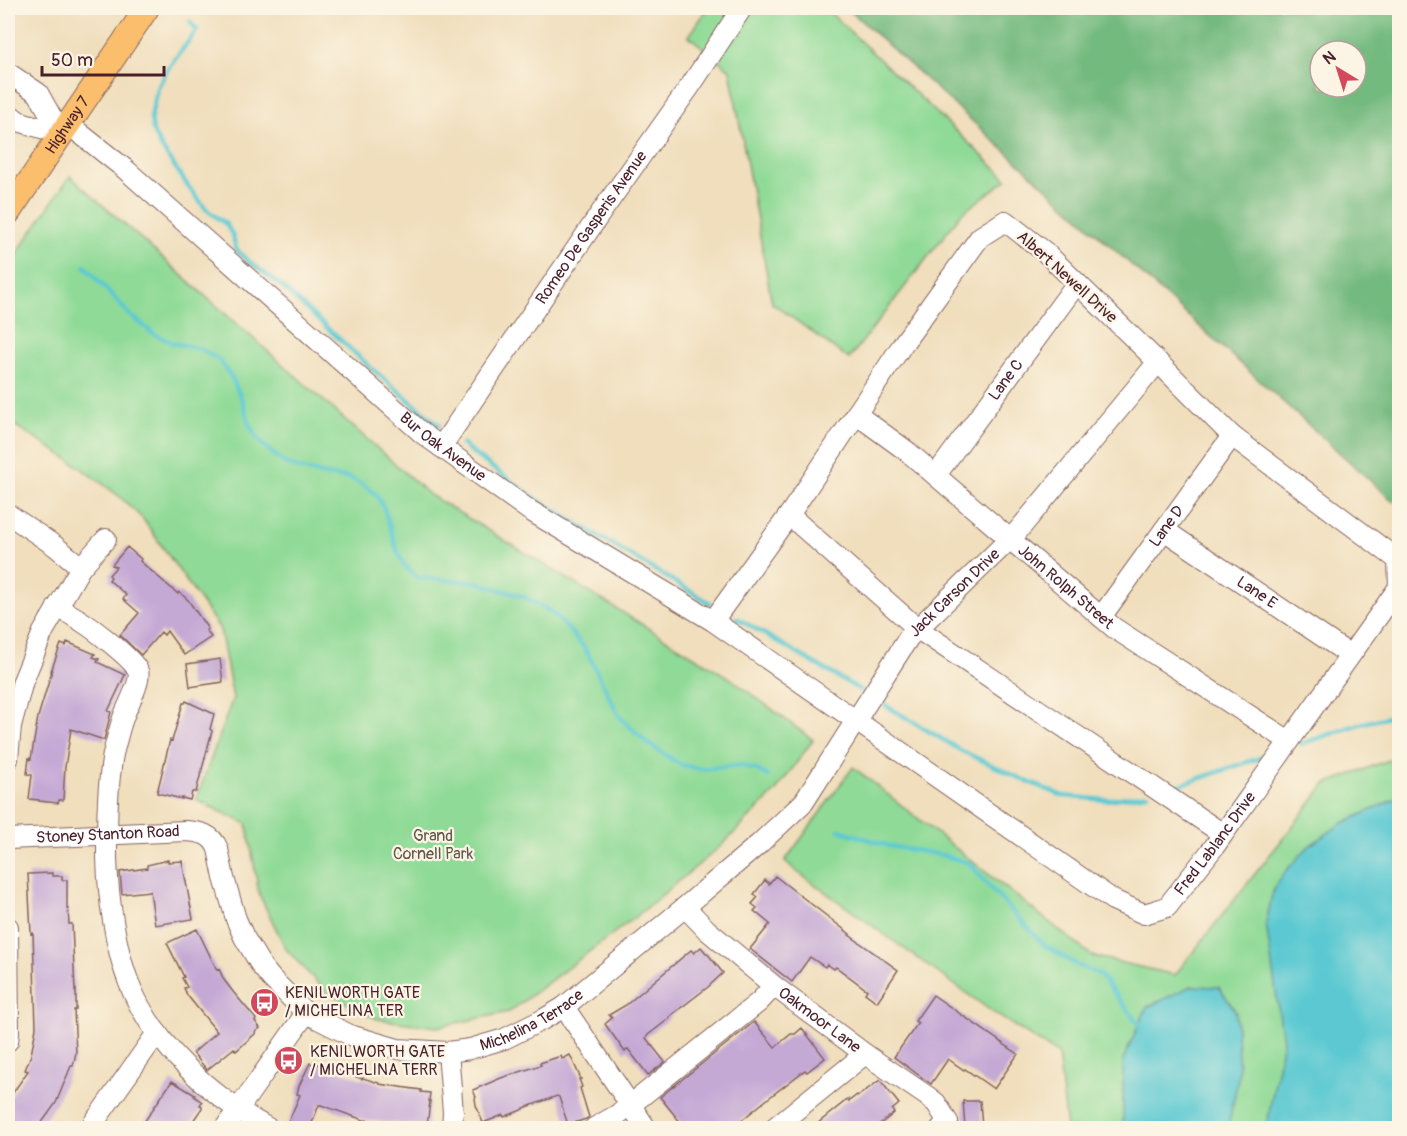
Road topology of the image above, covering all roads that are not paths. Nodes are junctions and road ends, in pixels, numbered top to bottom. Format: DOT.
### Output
graph roads {
  1 [pos="147,8"];
  2 [pos="742,8"];
  3 [pos="8,73"];
  4 [pos="8,113"];
  5 [pos="64,129"];
  6 [pos="8,213"];
  7 [pos="1077,283"];
  8 [pos="1158,362"];
  9 [pos="856,414"];
  10 [pos="1232,436"];
  11 [pos="441,447"];
  12 [pos="936,475"];
  13 [pos="8,514"];
  14 [pos="789,515"];
  15 [pos="1164,530"];
  16 [pos="1010,538"];
  17 [pos="106,539"];
  18 [pos="1398,560"];
  19 [pos="81,567"];
  20 [pos="57,607"];
  21 [pos="1101,617"];
  22 [pos="712,621"];
  23 [pos="918,628"];
  24 [pos="1350,656"];
  25 [pos="856,721"];
  26 [pos="9,726"];
  27 [pos="1289,741"];
  28 [pos="8,759"];
  29 [pos="1223,834"];
  30 [pos="107,835"];
  31 [pos="208,836"];
  32 [pos="8,839"];
  33 [pos="685,908"];
  34 [pos="8,927"];
  35 [pos="8,938"];
  36 [pos="774,986"];
  37 [pos="564,1007"];
  38 [pos="306,1013"];
  39 [pos="157,1033"];
  40 [pos="8,1041"];
  41 [pos="448,1052"];
  42 [pos="865,1054"];
  43 [pos="630,1105"];
  44 [pos="238,1110"];
  45 [pos="90,1128"];
  46 [pos="225,1128"];
  47 [pos="268,1128"];
  48 [pos="453,1128"];
  49 [pos="594,1128"];
  50 [pos="646,1128"];
  51 [pos="774,1128"];
  52 [pos="942,1128"];
  1 -- 5 [label="main road, Highway 7"];
  2 -- 11 [label="street, Romeo De Gasperis Avenue"];
  3 -- 5 [label="street, Bur Oak Avenue"];
  4 -- 5 [label="street, Bur Oak Avenue"];
  5 -- 6 [label="main road, Highway 7"];
  5 -- 11 [label="street, Bur Oak Avenue"];
  7 -- 8 [label="street, Albert Newell Drive"];
  7 -- 9 [label="street, Albert Newell Drive"];
  7 -- 12 [label="street, Lane C"];
  8 -- 10 [label="street, Albert Newell Drive"];
  8 -- 16 [label="street, Jack Carson Drive"];
  9 -- 12 [label="street, John Rolph Street"];
  9 -- 14 [label="street, Albert Newell Drive"];
  10 -- 15 [label="street, Lane D"];
  10 -- 18 [label="street, Albert Newell Drive"];
  11 -- 22 [label="street, Bur Oak Avenue"];
  12 -- 16 [label="street, John Rolph Street"];
  13 -- 19 [label="street"];
  14 -- 22 [label="street, Albert Newell Drive"];
  14 -- 23 [label="street"];
  15 -- 21 [label="street, Lane D"];
  15 -- 24 [label="street, Lane E"];
  16 -- 21 [label="street, John Rolph Street"];
  16 -- 23 [label="street, Jack Carson Drive"];
  17 -- 19 [label="street"];
  18 -- 24 [label="street, Fred Lablanc Drive"];
  19 -- 20 [label="street"];
  20 -- 26 [label="street"];
  20 -- 30 [label="street"];
  21 -- 27 [label="street, John Rolph Street"];
  22 -- 25 [label="street, Bur Oak Avenue"];
  23 -- 25 [label="street, Jack Carson Drive"];
  23 -- 29 [label="street"];
  24 -- 27 [label="street, Fred Lablanc Drive"];
  25 -- 29 [label="street, Fred Lablanc Drive"];
  25 -- 33 [label="street, Michelina Terrace"];
  26 -- 28 [label="street"];
  27 -- 29 [label="street, Fred Lablanc Drive"];
  30 -- 31 [label="street, Stoney Stanton Road"];
  30 -- 32 [label="street, Stoney Stanton Road"];
  30 -- 39 [label="street"];
  31 -- 38 [label="street, Michelina Terrace"];
  33 -- 36 [label="street, Oakmoor Lane"];
  33 -- 37 [label="street, Michelina Terrace"];
  34 -- 35 [label="street"];
  35 -- 40 [label="street"];
  36 -- 42 [label="street, Oakmoor Lane"];
  36 -- 43 [label="street"];
  37 -- 41 [label="street, Michelina Terrace"];
  37 -- 43 [label="street"];
  38 -- 41 [label="street, Michelina Terrace"];
  38 -- 44 [label="street"];
  39 -- 44 [label="street"];
  39 -- 45 [label="street"];
  41 -- 48 [label="street"];
  42 -- 51 [label="street"];
  42 -- 52 [label="street, Oakmoor Lane"];
  43 -- 49 [label="street"];
  43 -- 50 [label="street"];
  44 -- 46 [label="street"];
  44 -- 47 [label="street"];
}
